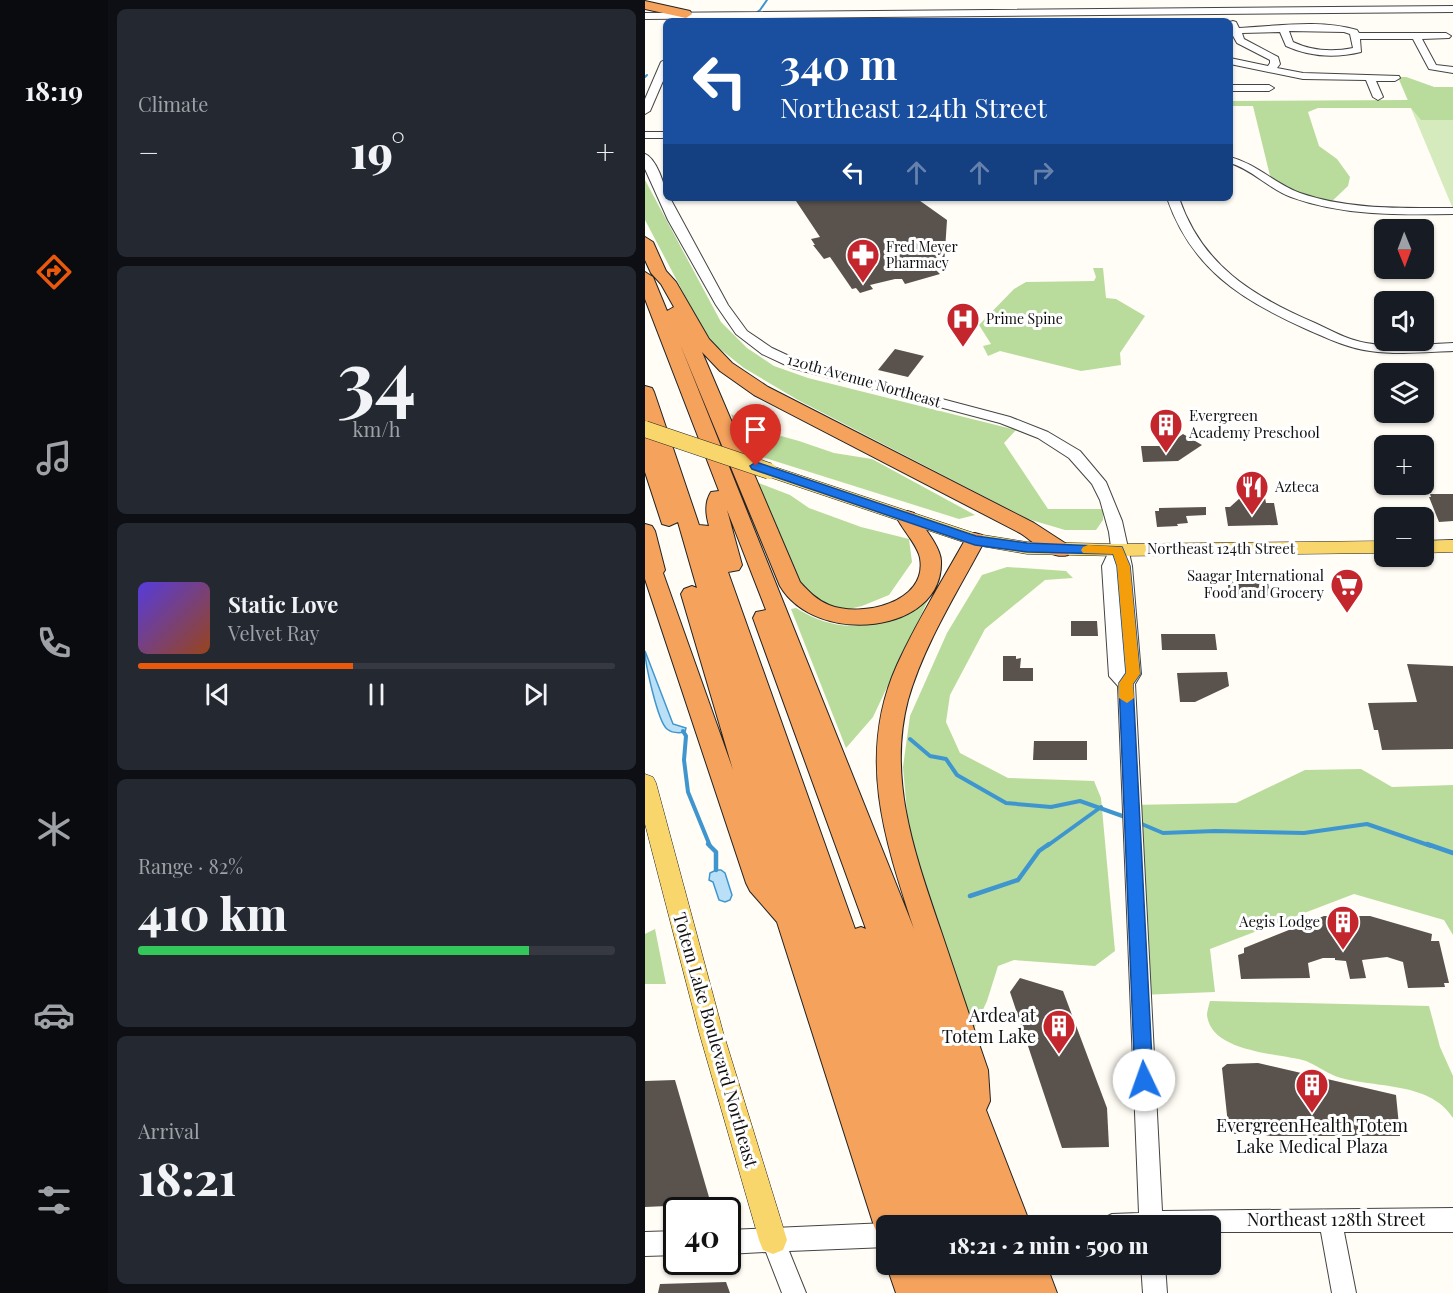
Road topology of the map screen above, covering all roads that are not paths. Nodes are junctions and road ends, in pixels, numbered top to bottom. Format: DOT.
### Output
graph roads {
  1 [pos="1118,0"];
  2 [pos="1178,0"];
  3 [pos="1235,0"];
  4 [pos="1322,0"];
  5 [pos="1424,0"];
  6 [pos="645,5"];
  7 [pos="1429,9"];
  8 [pos="1453,9"];
  9 [pos="1333,10"];
  10 [pos="1233,11"];
  11 [pos="1315,11"];
  12 [pos="1119,12"];
  13 [pos="1180,12"];
  14 [pos="686,15"];
  15 [pos="645,16"];
  16 [pos="913,18"];
  17 [pos="1440,24"];
  18 [pos="1284,29"];
  19 [pos="1233,31"];
  20 [pos="1352,33"];
  21 [pos="1416,36"];
  22 [pos="1233,62"];
  23 [pos="663,69"];
  24 [pos="1269,70"];
  25 [pos="1453,70"];
  26 [pos="1395,78"];
  27 [pos="1370,79"];
  28 [pos="1233,88"];
  29 [pos="1269,88"];
  30 [pos="1378,97"];
  31 [pos="645,111"];
  32 [pos="645,135"];
  33 [pos="663,135"];
  34 [pos="645,157"];
  35 [pos="1233,162"];
  36 [pos="663,196"];
  37 [pos="665,201"];
  38 [pos="1174,201"];
  39 [pos="1453,211"];
  40 [pos="645,242"];
  41 [pos="652,275"];
  42 [pos="645,312"];
  43 [pos="1453,347"];
  44 [pos="645,393"];
  45 [pos="645,429"];
  46 [pos="645,437"];
  47 [pos="675,480"];
  48 [pos="718,496"];
  49 [pos="907,518"];
  50 [pos="645,531"];
  51 [pos="975,540"];
  52 [pos="1453,546"];
  53 [pos="1374,547"];
  54 [pos="1434,547"];
  55 [pos="1061,550"];
  56 [pos="1117,550"];
  57 [pos="645,557"];
  58 [pos="656,580"];
  59 [pos="645,783"];
  60 [pos="789,916"];
  61 [pos="899,1068"];
  62 [pos="977,1126"];
  63 [pos="886,1215"];
  64 [pos="910,1215"];
  65 [pos="938,1215"];
  66 [pos="959,1215"];
  67 [pos="989,1215"];
  68 [pos="1011,1215"];
  69 [pos="1151,1215"];
  70 [pos="1330,1220"];
  71 [pos="1453,1220"];
  72 [pos="1221,1222"];
  73 [pos="876,1235"];
  74 [pos="774,1240"];
  75 [pos="741,1241"];
  76 [pos="663,1243"];
  77 [pos="645,1244"];
  78 [pos="906,1275"];
  79 [pos="928,1275"];
  80 [pos="957,1275"];
  81 [pos="983,1275"];
  82 [pos="1011,1275"];
  83 [pos="1034,1275"];
  84 [pos="1154,1275"];
  85 [pos="794,1293"];
  86 [pos="912,1293"];
  87 [pos="934,1293"];
  88 [pos="962,1293"];
  89 [pos="989,1293"];
  90 [pos="1018,1293"];
  91 [pos="1041,1293"];
  92 [pos="1155,1293"];
  93 [pos="1344,1293"];
  1 -- 12 [label="street"];
  2 -- 13 [label="street"];
  3 -- 10 [label="street"];
  4 -- 9 [label="street"];
  4 -- 11 [label="street"];
  5 -- 7 [label="street"];
  6 -- 14 [label="highway"];
  7 -- 8 [label="street"];
  7 -- 9 [label="street"];
  9 -- 11 [label="street"];
  10 -- 11 [label="street"];
  10 -- 13 [label="street"];
  10 -- 19 [label="street"];
  12 -- 13 [label="street"];
  12 -- 16 [label="street"];
  14 -- 15 [label="street"];
  14 -- 16 [label="street"];
  17 -- 21 [label="street"];
  18 -- 19 [label="street"];
  18 -- 20 [label="street"];
  18 -- 20 [label="street"];
  19 -- 24 [label="street"];
  20 -- 21 [label="street"];
  21 -- 25 [label="street"];
  22 -- 24 [label="street"];
  23 -- 31 [label="street"];
  24 -- 27 [label="street"];
  26 -- 27 [label="street"];
  27 -- 30 [label="street"];
  28 -- 29 [label="street"];
  32 -- 33 [label="street"];
  34 -- 36 [label="street, 120th Avenue Northeast"];
  35 -- 39 [label="street"];
  37 -- 56 [label="street, 120th Avenue Northeast"];
  38 -- 43 [label="street"];
  40 -- 41 [label="highway"];
  41 -- 49 [label="highway"];
  41 -- 55 [label="highway"];
  41 -- 62 [label="highway"];
  42 -- 48 [label="highway"];
  44 -- 47 [label="highway"];
  45 -- 49 [label="main road, Northeast 124th Street, bridge"];
  46 -- 60 [label="highway"];
  47 -- 61 [label="highway"];
  47 -- 64 [label="highway"];
  48 -- 61 [label="highway"];
  48 -- 67 [label="highway"];
  49 -- 51 [label="main road, Northeast 124th Street"];
  50 -- 58 [label="highway"];
  51 -- 55 [label="main road, Northeast 124th Street"];
  51 -- 62 [label="highway"];
  52 -- 54 [label="main road"];
  53 -- 56 [label="main road, Northeast 124th Street"];
  55 -- 56 [label="main road, Northeast 124th Street"];
  56 -- 69 [label="street, 120th Avenue Northeast"];
  57 -- 58 [label="highway"];
  58 -- 60 [label="highway"];
  59 -- 74 [label="main road, Totem Lake Boulevard Northeast"];
  60 -- 63 [label="highway"];
  61 -- 65 [label="highway"];
  61 -- 66 [label="highway"];
  62 -- 68 [label="highway"];
  70 -- 71 [label="street, Northeast 128th Street"];
  70 -- 72 [label="street, Northeast 128th Street"];
  70 -- 93 [label="street"];
  73 -- 74 [label="street"];
  74 -- 75 [label="street"];
  74 -- 85 [label="street, Totem Lake Boulevard Northeast"];
  76 -- 77 [label="street"];
  78 -- 86 [label="highway"];
  79 -- 87 [label="highway"];
  80 -- 88 [label="highway"];
  81 -- 89 [label="highway"];
  82 -- 90 [label="highway"];
  83 -- 91 [label="highway"];
  84 -- 92 [label="street"];
}
